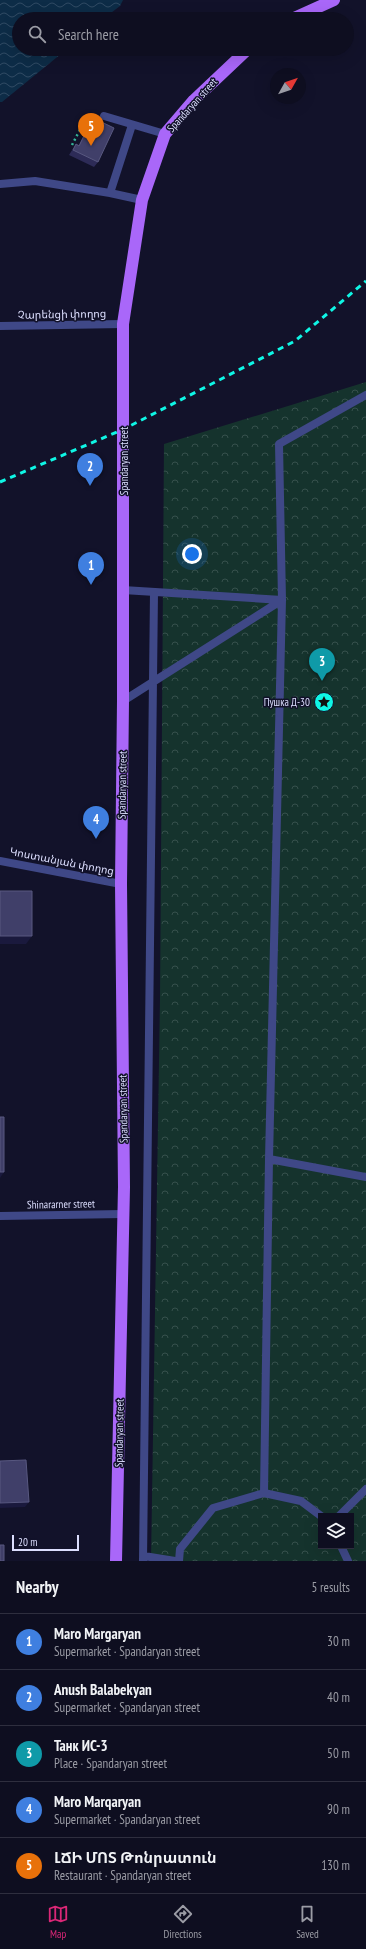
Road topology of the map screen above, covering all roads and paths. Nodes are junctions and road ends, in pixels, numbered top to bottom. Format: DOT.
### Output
graph roads {
  1 [pos="334,0"];
  2 [pos="307,12"];
  3 [pos="241,56"];
  4 [pos="104,116"];
  5 [pos="132,125"];
  6 [pos="165,134"];
  7 [pos="72,145"];
  8 [pos="0,184"];
  9 [pos="110,193"];
  10 [pos="142,200"];
  11 [pos="123,324"];
  12 [pos="0,326"];
  13 [pos="366,395"];
  14 [pos="124,590"];
  15 [pos="154,592"];
  16 [pos="282,600"];
  17 [pos="154,681"];
  18 [pos="123,701"];
  19 [pos="0,861"];
  20 [pos="121,884"];
  21 [pos="270,1159"];
  22 [pos="366,1177"];
  23 [pos="123,1214"];
  24 [pos="0,1216"];
  25 [pos="366,1489"];
  26 [pos="264,1493"];
  27 [pos="342,1513"];
  28 [pos="318,1514"];
  29 [pos="342,1549"];
  30 [pos="144,1559"];
  31 [pos="116,1561"];
  32 [pos="175,1561"];
  33 [pos="179,1561"];
  34 [pos="348,1561"];
  1 -- 2 [label="main road"];
  3 -- 6 [label="main road, Spandaryan street"];
  4 -- 5 [label="street"];
  4 -- 7 [label="path"];
  5 -- 6 [label="street"];
  5 -- 9 [label="street"];
  6 -- 10 [label="main road, Spandaryan street"];
  8 -- 9 [label="street"];
  9 -- 10 [label="street"];
  10 -- 11 [label="main road, Spandaryan street"];
  11 -- 12 [label="street, Չարենցի փողոց"];
  11 -- 14 [label="main road, Spandaryan street"];
  13 -- 16 [label="street"];
  14 -- 15 [label="street"];
  14 -- 18 [label="main road, Spandaryan street"];
  15 -- 16 [label="street"];
  15 -- 17 [label="street"];
  16 -- 17 [label="street"];
  16 -- 21 [label="street"];
  17 -- 18 [label="street"];
  17 -- 30 [label="street"];
  18 -- 20 [label="main road, Spandaryan street"];
  19 -- 20 [label="street, Կոստանյան փողոց"];
  20 -- 23 [label="main road, Spandaryan street"];
  21 -- 22 [label="street"];
  21 -- 26 [label="street"];
  23 -- 24 [label="street, Shinararner street"];
  23 -- 31 [label="main road, Spandaryan street"];
  25 -- 27 [label="street"];
  26 -- 28 [label="street"];
  26 -- 33 [label="street"];
  29 -- 34 [label="street"];
  30 -- 32 [label="street"];
}
